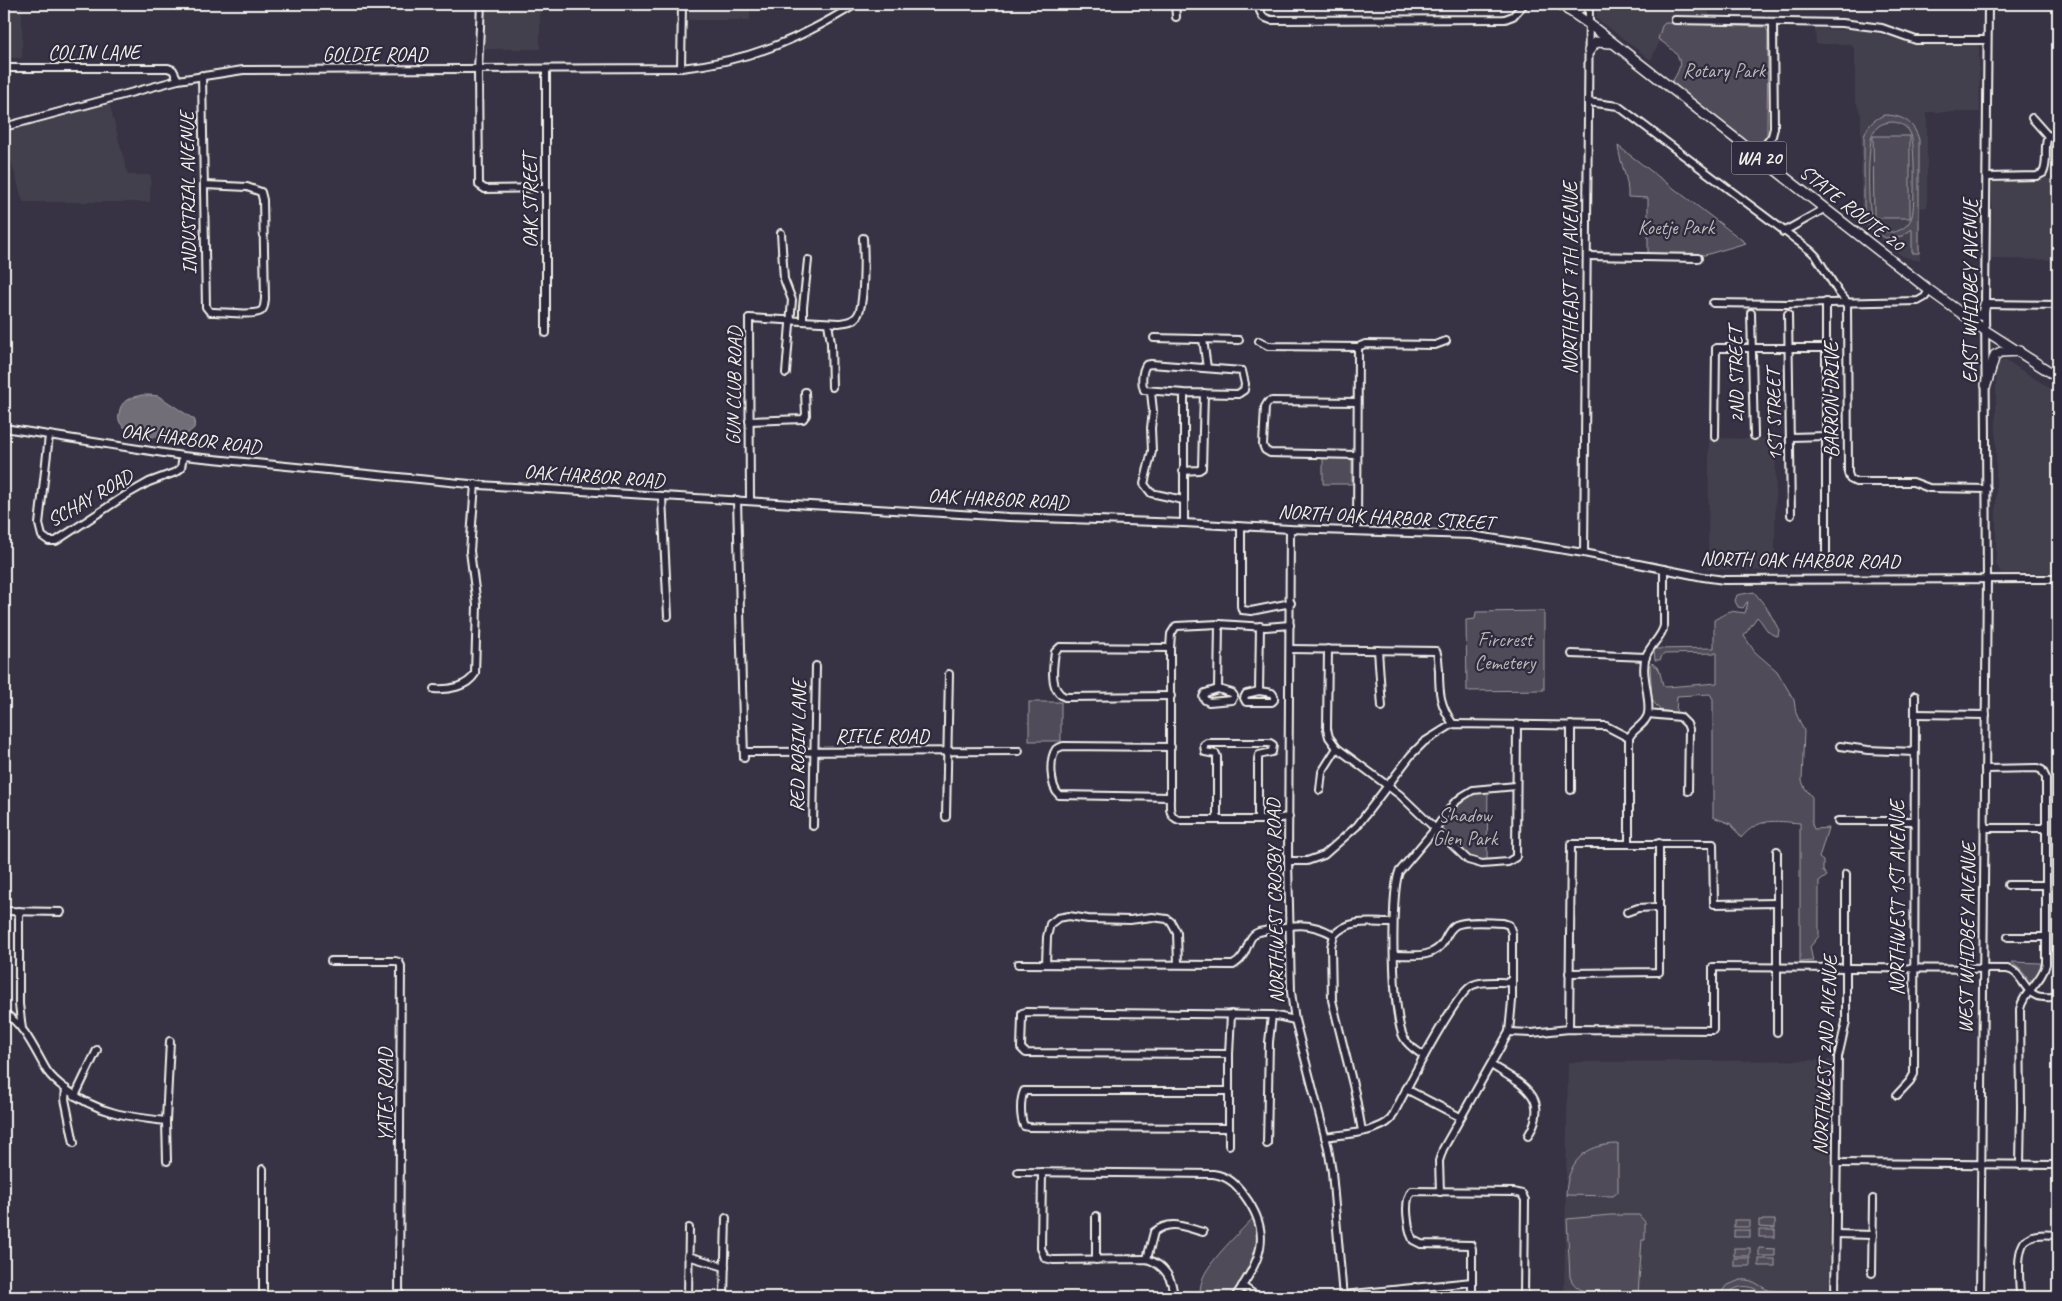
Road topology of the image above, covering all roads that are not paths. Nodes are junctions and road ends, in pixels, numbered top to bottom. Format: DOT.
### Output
graph roads {
  1 [pos="481,4"];
  2 [pos="682,4"];
  3 [pos="856,4"];
  4 [pos="1175,4"];
  5 [pos="1260,4"];
  6 [pos="1524,4"];
  7 [pos="1560,4"];
  8 [pos="1588,4"];
  9 [pos="1988,4"];
  10 [pos="1568,10"];
  11 [pos="1176,17"];
  12 [pos="1675,20"];
  13 [pos="1773,23"];
  14 [pos="1589,24"];
  15 [pos="1987,40"];
  16 [pos="1613,43"];
  17 [pos="1589,51"];
  18 [pos="4,68"];
  19 [pos="681,68"];
  20 [pos="478,70"];
  21 [pos="546,70"];
  22 [pos="202,75"];
  23 [pos="178,80"];
  24 [pos="1588,102"];
  25 [pos="2032,118"];
  26 [pos="4,127"];
  27 [pos="2058,134"];
  28 [pos="2048,136"];
  29 [pos="1757,156"];
  30 [pos="1986,177"];
  31 [pos="204,185"];
  32 [pos="546,188"];
  33 [pos="1824,209"];
  34 [pos="1783,232"];
  35 [pos="781,233"];
  36 [pos="863,238"];
  37 [pos="1587,256"];
  38 [pos="1698,258"];
  39 [pos="808,260"];
  40 [pos="1929,290"];
  41 [pos="1826,302"];
  42 [pos="1847,302"];
  43 [pos="1713,303"];
  44 [pos="1986,304"];
  45 [pos="2058,304"];
  46 [pos="1751,313"];
  47 [pos="1788,314"];
  48 [pos="1969,318"];
  49 [pos="790,320"];
  50 [pos="803,321"];
  51 [pos="828,322"];
  52 [pos="1986,331"];
  53 [pos="546,333"];
  54 [pos="1154,338"];
  55 [pos="1202,339"];
  56 [pos="1239,340"];
  57 [pos="1259,341"];
  58 [pos="1446,341"];
  59 [pos="1358,347"];
  60 [pos="1752,348"];
  61 [pos="1789,348"];
  62 [pos="1826,348"];
  63 [pos="2019,352"];
  64 [pos="1207,368"];
  65 [pos="786,373"];
  66 [pos="2058,377"];
  67 [pos="1986,385"];
  68 [pos="832,387"];
  69 [pos="805,392"];
  70 [pos="1151,392"];
  71 [pos="1184,393"];
  72 [pos="1204,393"];
  73 [pos="1357,402"];
  74 [pos="749,421"];
  75 [pos="4,428"];
  76 [pos="49,436"];
  77 [pos="1754,436"];
  78 [pos="1791,436"];
  79 [pos="1826,436"];
  80 [pos="1715,437"];
  81 [pos="1357,454"];
  82 [pos="183,456"];
  83 [pos="1183,472"];
  84 [pos="475,484"];
  85 [pos="1987,489"];
  86 [pos="662,497"];
  87 [pos="737,500"];
  88 [pos="1183,500"];
  89 [pos="750,501"];
  90 [pos="1791,515"];
  91 [pos="1184,523"];
  92 [pos="1241,527"];
  93 [pos="1290,529"];
  94 [pos="1357,531"];
  95 [pos="1584,553"];
  96 [pos="1826,567"];
  97 [pos="1664,569"];
  98 [pos="1987,578"];
  99 [pos="2058,579"];
  100 [pos="1291,603"];
  101 [pos="668,616"];
  102 [pos="1219,624"];
  103 [pos="1290,625"];
  104 [pos="1260,626"];
  105 [pos="1170,648"];
  106 [pos="1290,649"];
  107 [pos="1328,649"];
  108 [pos="1378,650"];
  109 [pos="1572,654"];
  110 [pos="1646,656"];
  111 [pos="816,666"];
  112 [pos="949,674"];
  113 [pos="434,689"];
  114 [pos="1218,689"];
  115 [pos="1259,691"];
  116 [pos="1171,696"];
  117 [pos="1915,696"];
  118 [pos="1382,707"];
  119 [pos="1648,714"];
  120 [pos="1915,714"];
  121 [pos="1986,715"];
  122 [pos="1453,724"];
  123 [pos="1517,724"];
  124 [pos="1571,725"];
  125 [pos="1629,738"];
  126 [pos="1840,746"];
  127 [pos="1171,748"];
  128 [pos="1336,748"];
  129 [pos="1019,751"];
  130 [pos="815,752"];
  131 [pos="948,752"];
  132 [pos="1914,752"];
  133 [pos="1985,769"];
  134 [pos="1387,785"];
  135 [pos="1516,786"];
  136 [pos="1320,790"];
  137 [pos="1571,790"];
  138 [pos="1688,791"];
  139 [pos="1170,797"];
  140 [pos="946,817"];
  141 [pos="1289,817"];
  142 [pos="1217,820"];
  143 [pos="1258,820"];
  144 [pos="1838,821"];
  145 [pos="1914,821"];
  146 [pos="813,826"];
  147 [pos="1436,828"];
  148 [pos="1985,828"];
  149 [pos="2046,828"];
  150 [pos="1629,843"];
  151 [pos="1659,843"];
  152 [pos="1777,851"];
  153 [pos="1288,861"];
  154 [pos="1846,874"];
  155 [pos="2045,884"];
  156 [pos="2008,885"];
  157 [pos="1776,903"];
  158 [pos="1659,907"];
  159 [pos="4,911"];
  160 [pos="19,911"];
  161 [pos="61,912"];
  162 [pos="1627,912"];
  163 [pos="1392,923"];
  164 [pos="1290,925"];
  165 [pos="1334,935"];
  166 [pos="2008,937"];
  167 [pos="2045,937"];
  168 [pos="1395,955"];
  169 [pos="331,962"];
  170 [pos="1018,964"];
  171 [pos="1046,964"];
  172 [pos="1178,964"];
  173 [pos="1777,967"];
  174 [pos="1846,967"];
  175 [pos="1913,968"];
  176 [pos="1982,969"];
  177 [pos="1569,973"];
  178 [pos="1511,982"];
  179 [pos="2030,992"];
  180 [pos="2058,997"];
  181 [pos="4,1013"];
  182 [pos="1231,1014"];
  183 [pos="1272,1015"];
  184 [pos="1295,1020"];
  185 [pos="22,1029"];
  186 [pos="1569,1029"];
  187 [pos="1509,1032"];
  188 [pos="1777,1032"];
  189 [pos="170,1041"];
  190 [pos="98,1050"];
  191 [pos="1228,1054"];
  192 [pos="1424,1056"];
  193 [pos="1491,1065"];
  194 [pos="66,1089"];
  195 [pos="1406,1089"];
  196 [pos="1228,1091"];
  197 [pos="1897,1095"];
  198 [pos="76,1096"];
  199 [pos="1460,1117"];
  200 [pos="166,1120"];
  201 [pos="1229,1128"];
  202 [pos="1362,1131"];
  203 [pos="1528,1136"];
  204 [pos="1325,1137"];
  205 [pos="74,1143"];
  206 [pos="1267,1144"];
  207 [pos="1229,1145"];
  208 [pos="167,1161"];
  209 [pos="1837,1163"];
  210 [pos="1981,1165"];
  211 [pos="2058,1165"];
  212 [pos="2020,1166"];
  213 [pos="263,1169"];
  214 [pos="1018,1172"];
  215 [pos="1042,1172"];
  216 [pos="1440,1192"];
  217 [pos="1873,1199"];
  218 [pos="1096,1216"];
  219 [pos="726,1218"];
  220 [pos="689,1228"];
  221 [pos="1203,1232"];
  222 [pos="1836,1234"];
  223 [pos="1873,1235"];
  224 [pos="2058,1235"];
  225 [pos="688,1256"];
  226 [pos="1147,1259"];
  227 [pos="1096,1260"];
  228 [pos="725,1267"];
  229 [pos="1872,1274"];
  230 [pos="1472,1282"];
  231 [pos="1242,1286"];
  232 [pos="1415,1287"];
  233 [pos="1343,1296"];
  234 [pos="263,1297"];
  235 [pos="399,1297"];
  236 [pos="688,1297"];
  237 [pos="724,1297"];
  238 [pos="1173,1297"];
  239 [pos="1235,1297"];
  240 [pos="1258,1297"];
  241 [pos="1416,1297"];
  242 [pos="1472,1297"];
  243 [pos="1524,1297"];
  244 [pos="1835,1297"];
  245 [pos="1980,1297"];
  246 [pos="2020,1297"];
  1 -- 20 [label="street"];
  2 -- 19 [label="street"];
  3 -- 19 [label="street, GOLDIE ROAD"];
  4 -- 11 [label="street"];
  5 -- 6 [label="street"];
  7 -- 10 [label="main road, STATE ROUTE 20 / WA 20"];
  8 -- 10 [label="main road"];
  8 -- 14 [label="street, NORTHEAST 7TH AVENUE"];
  9 -- 15 [label="street, EAST WHIDBEY AVENUE"];
  10 -- 14 [label="main road, STATE ROUTE 20 / WA 20"];
  12 -- 13 [label="street"];
  13 -- 15 [label="street"];
  13 -- 29 [label="street"];
  14 -- 16 [label="main road, STATE ROUTE 20 / WA 20"];
  14 -- 17 [label="street, NORTHEAST 7TH AVENUE"];
  15 -- 30 [label="street, EAST WHIDBEY AVENUE"];
  16 -- 17 [label="main road"];
  16 -- 29 [label="main road, STATE ROUTE 20 / WA 20"];
  17 -- 24 [label="street, NORTHEAST 7TH AVENUE"];
  18 -- 23 [label="street, COLIN LANE"];
  19 -- 21 [label="street, GOLDIE ROAD"];
  20 -- 21 [label="street, GOLDIE ROAD"];
  20 -- 22 [label="street, GOLDIE ROAD"];
  20 -- 32 [label="street"];
  21 -- 32 [label="street, OAK STREET"];
  22 -- 23 [label="street, GOLDIE ROAD"];
  22 -- 31 [label="street, INDUSTRIAL AVENUE"];
  23 -- 26 [label="street, GOLDIE ROAD"];
  24 -- 34 [label="street"];
  24 -- 37 [label="street, NORTHEAST 7TH AVENUE"];
  25 -- 28 [label="street"];
  27 -- 28 [label="street"];
  28 -- 30 [label="street"];
  29 -- 33 [label="main road, STATE ROUTE 20 / WA 20"];
  30 -- 44 [label="street, EAST WHIDBEY AVENUE"];
  31 -- 31 [label="street, INDUSTRIAL AVENUE"];
  32 -- 53 [label="street, OAK STREET"];
  33 -- 34 [label="street"];
  33 -- 40 [label="main road, STATE ROUTE 20 / WA 20"];
  34 -- 42 [label="street"];
  35 -- 49 [label="street"];
  36 -- 51 [label="street, GUN CLUB ROAD"];
  37 -- 38 [label="street"];
  37 -- 95 [label="street, NORTHEAST 7TH AVENUE"];
  39 -- 50 [label="street"];
  40 -- 42 [label="street"];
  40 -- 48 [label="main road, STATE ROUTE 20 / WA 20"];
  41 -- 42 [label="street"];
  41 -- 43 [label="street"];
  41 -- 62 [label="street"];
  42 -- 85 [label="street, BARRON DRIVE"];
  44 -- 45 [label="street"];
  44 -- 48 [label="main road"];
  44 -- 52 [label="street, EAST WHIDBEY AVENUE"];
  46 -- 60 [label="street, 2ND STREET"];
  47 -- 61 [label="street, 1ST STREET"];
  48 -- 52 [label="main road, STATE ROUTE 20 / WA 20"];
  49 -- 50 [label="street, GUN CLUB ROAD"];
  49 -- 65 [label="street"];
  49 -- 74 [label="street, GUN CLUB ROAD"];
  50 -- 51 [label="street, GUN CLUB ROAD"];
  51 -- 68 [label="street"];
  52 -- 63 [label="main road, STATE ROUTE 20 / WA 20"];
  52 -- 67 [label="street, EAST WHIDBEY AVENUE"];
  54 -- 55 [label="street"];
  55 -- 56 [label="street"];
  55 -- 64 [label="street"];
  57 -- 59 [label="street"];
  58 -- 59 [label="street"];
  59 -- 73 [label="street"];
  60 -- 61 [label="street"];
  60 -- 77 [label="street, 2ND STREET"];
  60 -- 80 [label="street"];
  61 -- 62 [label="street"];
  61 -- 78 [label="street, 1ST STREET"];
  62 -- 79 [label="street"];
  63 -- 66 [label="main road, STATE ROUTE 20 / WA 20"];
  63 -- 67 [label="main road"];
  64 -- 70 [label="street"];
  64 -- 72 [label="street"];
  67 -- 85 [label="street, EAST WHIDBEY AVENUE"];
  69 -- 74 [label="street"];
  70 -- 71 [label="street"];
  70 -- 88 [label="street"];
  71 -- 72 [label="street"];
  71 -- 83 [label="street"];
  72 -- 83 [label="street"];
  73 -- 81 [label="street"];
  73 -- 81 [label="street"];
  74 -- 89 [label="street, GUN CLUB ROAD"];
  75 -- 76 [label="street, OAK HARBOR ROAD"];
  76 -- 82 [label="street, OAK HARBOR ROAD"];
  76 -- 82 [label="street, SCHAY ROAD"];
  78 -- 79 [label="street"];
  78 -- 90 [label="street, 1ST STREET"];
  79 -- 96 [label="street"];
  81 -- 94 [label="street"];
  82 -- 84 [label="street, OAK HARBOR ROAD"];
  83 -- 88 [label="street"];
  84 -- 86 [label="street, OAK HARBOR ROAD"];
  84 -- 113 [label="street"];
  85 -- 98 [label="street, EAST WHIDBEY AVENUE"];
  86 -- 87 [label="street, OAK HARBOR ROAD"];
  86 -- 101 [label="street"];
  87 -- 89 [label="street, OAK HARBOR ROAD"];
  87 -- 130 [label="street, RIFLE ROAD"];
  88 -- 91 [label="street"];
  89 -- 91 [label="street, OAK HARBOR ROAD"];
  91 -- 92 [label="street, NORTH OAK HARBOR STREET"];
  92 -- 93 [label="street, NORTH OAK HARBOR STREET"];
  92 -- 100 [label="street"];
  93 -- 94 [label="street, NORTH OAK HARBOR STREET"];
  93 -- 100 [label="street, NORTHWEST CROSBY ROAD"];
  94 -- 95 [label="street, NORTH OAK HARBOR STREET"];
  95 -- 97 [label="street, NORTH OAK HARBOR ROAD"];
  97 -- 98 [label="street, NORTH OAK HARBOR ROAD"];
  97 -- 110 [label="street"];
  98 -- 99 [label="street, NORTH OAK HARBOR ROAD"];
  98 -- 121 [label="street, WEST WHIDBEY AVENUE"];
  100 -- 103 [label="street, NORTHWEST CROSBY ROAD"];
  102 -- 104 [label="street"];
  102 -- 105 [label="street"];
  102 -- 114 [label="street"];
  103 -- 104 [label="street"];
  103 -- 106 [label="street, NORTHWEST CROSBY ROAD"];
  104 -- 115 [label="street"];
  105 -- 116 [label="street"];
  105 -- 116 [label="street"];
  106 -- 107 [label="street"];
  106 -- 141 [label="street, NORTHWEST CROSBY ROAD"];
  107 -- 108 [label="street"];
  107 -- 128 [label="street"];
  108 -- 118 [label="street"];
  108 -- 122 [label="street"];
  109 -- 110 [label="street"];
  110 -- 119 [label="street"];
  111 -- 130 [label="street, RED ROBIN LANE"];
  112 -- 131 [label="street"];
  116 -- 127 [label="street"];
  117 -- 120 [label="street, NORTHWEST 1ST AVENUE"];
  119 -- 125 [label="street"];
  119 -- 138 [label="street"];
  120 -- 121 [label="street"];
  120 -- 132 [label="street, NORTHWEST 1ST AVENUE"];
  121 -- 133 [label="street, WEST WHIDBEY AVENUE"];
  122 -- 123 [label="street"];
  122 -- 134 [label="street"];
  123 -- 124 [label="street"];
  123 -- 135 [label="street"];
  124 -- 125 [label="street"];
  124 -- 137 [label="street"];
  125 -- 150 [label="street"];
  126 -- 132 [label="street"];
  127 -- 139 [label="street"];
  127 -- 139 [label="street"];
  128 -- 134 [label="street"];
  128 -- 136 [label="street"];
  129 -- 131 [label="street, RIFLE ROAD"];
  130 -- 131 [label="street, RIFLE ROAD"];
  130 -- 146 [label="street, RED ROBIN LANE"];
  131 -- 140 [label="street"];
  132 -- 145 [label="street, NORTHWEST 1ST AVENUE"];
  133 -- 148 [label="street, WEST WHIDBEY AVENUE"];
  133 -- 149 [label="street"];
  134 -- 147 [label="street"];
  134 -- 153 [label="street"];
  135 -- 147 [label="street"];
  135 -- 147 [label="street"];
  139 -- 142 [label="street"];
  141 -- 143 [label="street"];
  141 -- 153 [label="street, NORTHWEST CROSBY ROAD"];
  142 -- 143 [label="street"];
  142 -- 143 [label="street"];
  144 -- 145 [label="street"];
  145 -- 175 [label="street, NORTHWEST 1ST AVENUE"];
  147 -- 163 [label="street"];
  148 -- 149 [label="street"];
  148 -- 176 [label="street, WEST WHIDBEY AVENUE"];
  149 -- 155 [label="street"];
  150 -- 151 [label="street"];
  150 -- 177 [label="street"];
  151 -- 157 [label="street"];
  151 -- 158 [label="street"];
  152 -- 157 [label="street"];
  153 -- 164 [label="street, NORTHWEST CROSBY ROAD"];
  154 -- 174 [label="street, NORTHWEST 2ND AVENUE"];
  155 -- 156 [label="street"];
  155 -- 167 [label="street"];
  157 -- 173 [label="street"];
  158 -- 162 [label="street"];
  158 -- 177 [label="street"];
  159 -- 160 [label="street"];
  160 -- 161 [label="street"];
  160 -- 185 [label="street"];
  163 -- 165 [label="street"];
  163 -- 168 [label="street"];
  164 -- 165 [label="street"];
  164 -- 172 [label="street"];
  164 -- 184 [label="street, NORTHWEST CROSBY ROAD"];
  165 -- 202 [label="street"];
  166 -- 167 [label="street"];
  167 -- 179 [label="street"];
  168 -- 178 [label="street"];
  168 -- 192 [label="street"];
  169 -- 235 [label="street, YATES ROAD"];
  170 -- 171 [label="street"];
  171 -- 172 [label="street"];
  171 -- 172 [label="street"];
  173 -- 174 [label="street"];
  173 -- 186 [label="street"];
  173 -- 188 [label="street"];
  174 -- 175 [label="street"];
  174 -- 209 [label="street, NORTHWEST 2ND AVENUE"];
  175 -- 176 [label="street"];
  175 -- 197 [label="street, NORTHWEST 1ST AVENUE"];
  176 -- 179 [label="street"];
  176 -- 210 [label="street, WEST WHIDBEY AVENUE"];
  177 -- 186 [label="street"];
  178 -- 187 [label="street"];
  178 -- 192 [label="street"];
  179 -- 180 [label="street"];
  179 -- 212 [label="street"];
  181 -- 185 [label="street"];
  182 -- 183 [label="street"];
  182 -- 191 [label="street"];
  182 -- 191 [label="street"];
  183 -- 184 [label="street"];
  183 -- 206 [label="street"];
  184 -- 204 [label="street, NORTHWEST CROSBY ROAD"];
  185 -- 194 [label="street"];
  186 -- 187 [label="street"];
  187 -- 193 [label="street"];
  189 -- 200 [label="street"];
  190 -- 198 [label="street"];
  191 -- 196 [label="street"];
  192 -- 195 [label="street"];
  193 -- 199 [label="street"];
  193 -- 203 [label="street"];
  194 -- 198 [label="street"];
  194 -- 205 [label="street"];
  195 -- 199 [label="street"];
  195 -- 202 [label="street"];
  196 -- 201 [label="street"];
  196 -- 201 [label="street"];
  198 -- 200 [label="street"];
  199 -- 216 [label="street"];
  200 -- 208 [label="street"];
  201 -- 207 [label="street"];
  202 -- 204 [label="street"];
  204 -- 233 [label="street, NORTHWEST CROSBY ROAD"];
  209 -- 210 [label="street"];
  209 -- 222 [label="street, NORTHWEST 2ND AVENUE"];
  210 -- 212 [label="street"];
  210 -- 245 [label="street, WEST WHIDBEY AVENUE"];
  211 -- 212 [label="street"];
  213 -- 234 [label="street"];
  214 -- 215 [label="street"];
  215 -- 227 [label="street"];
  215 -- 231 [label="street"];
  216 -- 230 [label="street"];
  216 -- 243 [label="street"];
  217 -- 223 [label="street"];
  218 -- 227 [label="street"];
  219 -- 228 [label="street"];
  220 -- 225 [label="street"];
  221 -- 226 [label="street"];
  222 -- 223 [label="street"];
  222 -- 244 [label="street, NORTHWEST 2ND AVENUE"];
  223 -- 229 [label="street"];
  224 -- 246 [label="street"];
  225 -- 228 [label="street"];
  225 -- 236 [label="street"];
  226 -- 227 [label="street"];
  226 -- 238 [label="street"];
  228 -- 237 [label="street"];
  230 -- 232 [label="street"];
  230 -- 242 [label="street"];
  231 -- 239 [label="street"];
  231 -- 240 [label="street"];
  232 -- 233 [label="street"];
  232 -- 241 [label="street"];
}
